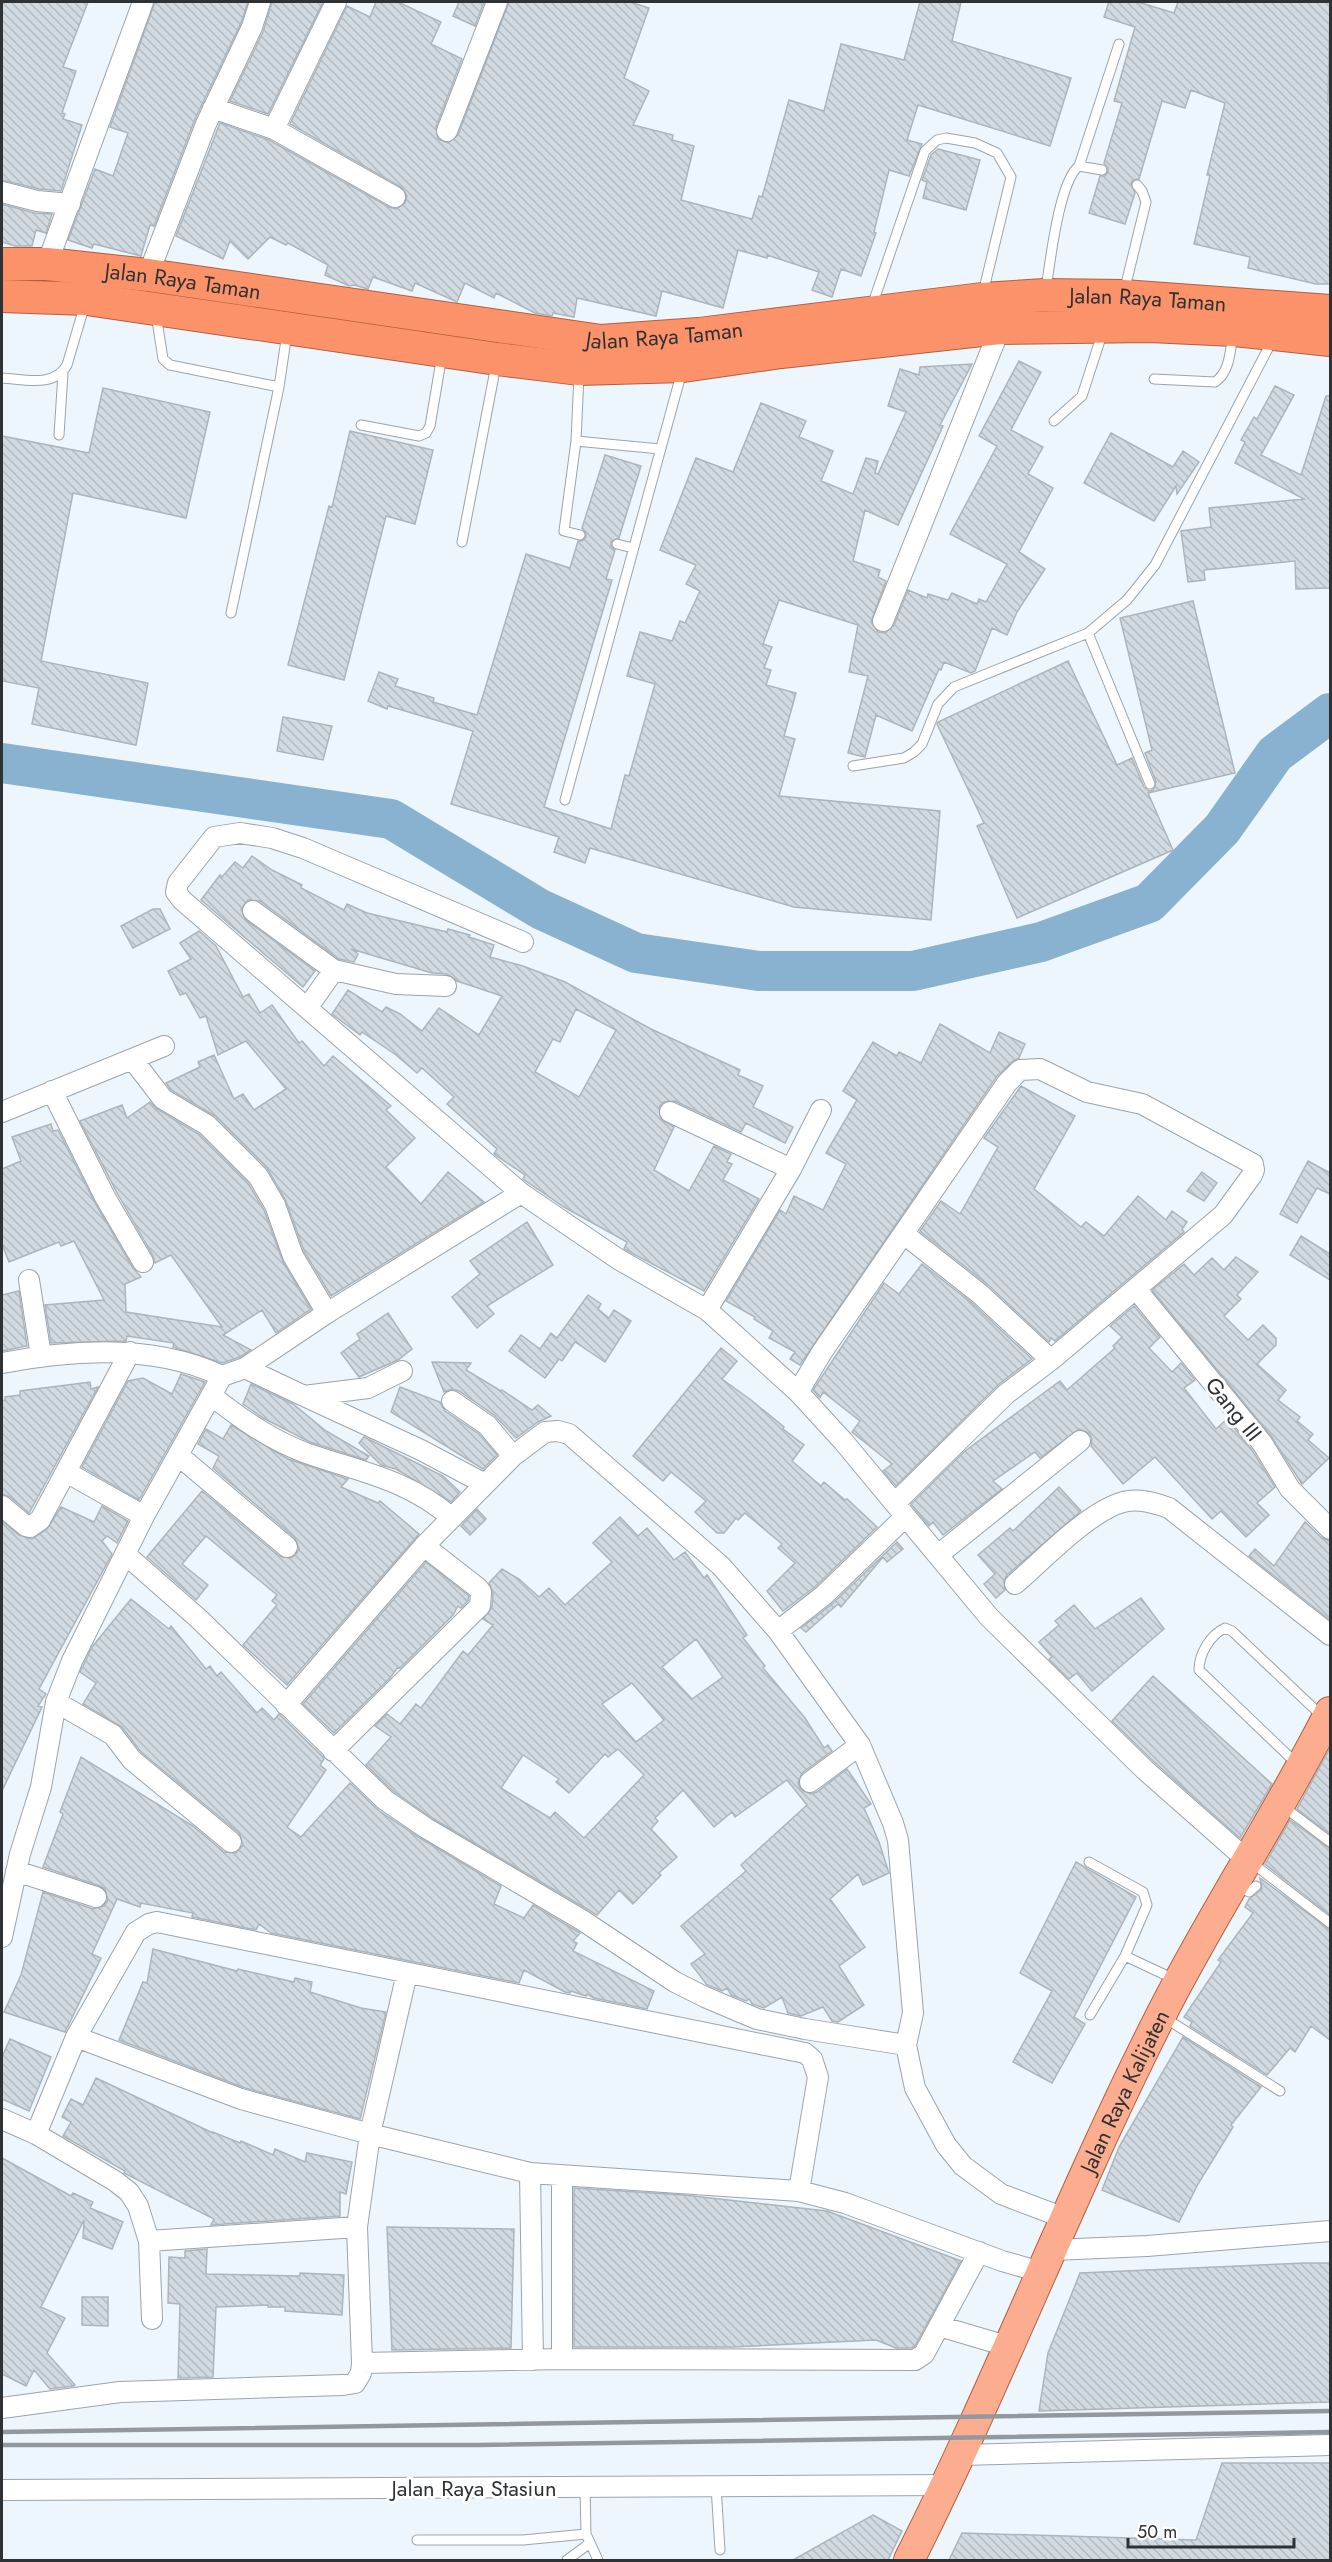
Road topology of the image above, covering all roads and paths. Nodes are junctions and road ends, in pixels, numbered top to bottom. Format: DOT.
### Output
graph roads {
  1 [pos="142,2"];
  2 [pos="260,2"];
  3 [pos="336,2"];
  4 [pos="497,2"];
  5 [pos="1119,44"];
  6 [pos="213,108"];
  7 [pos="273,129"];
  8 [pos="447,131"];
  9 [pos="1079,166"];
  10 [pos="1102,170"];
  11 [pos="1137,185"];
  12 [pos="2,192"];
  13 [pos="395,197"];
  14 [pos="70,204"];
  15 [pos="2,264"];
  16 [pos="47,264"];
  17 [pos="148,274"];
  18 [pos="1045,295"];
  19 [pos="2,296"];
  20 [pos="1123,296"];
  21 [pos="87,299"];
  22 [pos="982,299"];
  23 [pos="155,309"];
  24 [pos="1330,311"];
  25 [pos="870,314"];
  26 [pos="1105,325"];
  27 [pos="288,328"];
  28 [pos="1000,328"];
  29 [pos="1234,330"];
  30 [pos="1275,335"];
  31 [pos="1330,340"];
  32 [pos="443,351"];
  33 [pos="497,359"];
  34 [pos="683,366"];
  35 [pos="579,369"];
  36 [pos="63,373"];
  37 [pos="2,378"];
  38 [pos="1154,380"];
  39 [pos="279,387"];
  40 [pos="1054,421"];
  41 [pos="361,425"];
  42 [pos="59,435"];
  43 [pos="576,441"];
  44 [pos="660,449"];
  45 [pos="580,535"];
  46 [pos="462,542"];
  47 [pos="617,544"];
  48 [pos="633,548"];
  49 [pos="231,613"];
  50 [pos="883,621"];
  51 [pos="1088,633"];
  52 [pos="853,766"];
  53 [pos="1150,784"];
  54 [pos="565,800"];
  55 [pos="253,911"];
  56 [pos="524,942"];
  57 [pos="334,970"];
  58 [pos="446,986"];
  59 [pos="308,1007"];
  60 [pos="164,1046"];
  61 [pos="133,1060"];
  62 [pos="52,1091"];
  63 [pos="821,1110"];
  64 [pos="2,1112"];
  65 [pos="670,1112"];
  66 [pos="791,1169"];
  67 [pos="521,1193"];
  68 [pos="904,1234"];
  69 [pos="143,1262"];
  70 [pos="29,1280"];
  71 [pos="1136,1289"];
  72 [pos="707,1310"];
  73 [pos="327,1313"];
  74 [pos="130,1352"];
  75 [pos="41,1356"];
  76 [pos="1051,1360"];
  77 [pos="2,1364"];
  78 [pos="252,1364"];
  79 [pos="402,1371"];
  80 [pos="222,1376"];
  81 [pos="798,1392"];
  82 [pos="212,1396"];
  83 [pos="304,1396"];
  84 [pos="452,1401"];
  85 [pos="1080,1441"];
  86 [pos="178,1455"];
  87 [pos="513,1456"];
  88 [pos="66,1472"];
  89 [pos="485,1484"];
  90 [pos="2,1506"];
  91 [pos="900,1510"];
  92 [pos="144,1516"];
  93 [pos="452,1518"];
  94 [pos="1330,1529"];
  95 [pos="424,1546"];
  96 [pos="287,1547"];
  97 [pos="125,1554"];
  98 [pos="938,1555"];
  99 [pos="1016,1584"];
  100 [pos="780,1629"];
  101 [pos="1330,1635"];
  102 [pos="56,1702"];
  103 [pos="286,1705"];
  104 [pos="1325,1727"];
  105 [pos="860,1745"];
  106 [pos="333,1751"];
  107 [pos="1301,1768"];
  108 [pos="810,1782"];
  109 [pos="1281,1805"];
  110 [pos="231,1842"];
  111 [pos="1330,1842"];
  112 [pos="1089,1862"];
  113 [pos="16,1871"];
  114 [pos="1246,1876"];
  115 [pos="96,1897"];
  116 [pos="1330,1923"];
  117 [pos="2,1937"];
  118 [pos="1125,1956"];
  119 [pos="407,1973"];
  120 [pos="1179,1982"];
  121 [pos="1090,2015"];
  122 [pos="1160,2016"];
  123 [pos="76,2037"];
  124 [pos="906,2045"];
  125 [pos="1280,2091"];
  126 [pos="2,2119"];
  127 [pos="36,2134"];
  128 [pos="370,2134"];
  129 [pos="530,2172"];
  130 [pos="562,2176"];
  131 [pos="799,2191"];
  132 [pos="1067,2219"];
  133 [pos="357,2227"];
  134 [pos="1330,2231"];
  135 [pos="149,2241"];
  136 [pos="979,2252"];
  137 [pos="1047,2261"];
  138 [pos="152,2319"];
  139 [pos="939,2326"];
  140 [pos="1010,2347"];
  141 [pos="562,2359"];
  142 [pos="533,2360"];
  143 [pos="362,2363"];
  144 [pos="2,2408"];
  145 [pos="1330,2445"];
  146 [pos="961,2455"];
  147 [pos="947,2485"];
  148 [pos="716,2486"];
  149 [pos="585,2487"];
  150 [pos="2,2490"];
  151 [pos="586,2534"];
  152 [pos="417,2540"];
  153 [pos="590,2543"];
  154 [pos="720,2550"];
  155 [pos="567,2560"];
  156 [pos="598,2560"];
  157 [pos="909,2560"];
  1 -- 14 [label="street"];
  2 -- 6 [label="street"];
  3 -- 7 [label="street"];
  4 -- 8 [label="street"];
  5 -- 9 [label="lane"];
  6 -- 7 [label="street"];
  6 -- 17 [label="street"];
  7 -- 13 [label="street"];
  9 -- 10 [label="lane"];
  9 -- 18 [label="lane"];
  11 -- 20 [label="lane"];
  12 -- 14 [label="street"];
  14 -- 16 [label="street"];
  15 -- 16 [label="highway, Jalan Raya Taman"];
  16 -- 17 [label="highway, Jalan Raya Taman"];
  17 -- 25 [label="highway, Jalan Raya Taman"];
  18 -- 20 [label="highway, Jalan Raya Taman"];
  18 -- 22 [label="highway, Jalan Raya Taman"];
  19 -- 21 [label="highway, Jalan Raya Taman"];
  20 -- 24 [label="highway, Jalan Raya Taman"];
  21 -- 23 [label="highway, Jalan Raya Taman"];
  21 -- 36 [label="lane"];
  22 -- 25 [label="highway, Jalan Raya Taman"];
  22 -- 25 [label="lane"];
  23 -- 27 [label="highway, Jalan Raya Taman"];
  23 -- 39 [label="lane"];
  26 -- 28 [label="highway, Jalan Raya Taman"];
  26 -- 29 [label="highway, Jalan Raya Taman"];
  26 -- 40 [label="lane"];
  27 -- 32 [label="highway, Jalan Raya Taman"];
  27 -- 39 [label="lane"];
  28 -- 34 [label="highway, Jalan Raya Taman"];
  28 -- 50 [label="street"];
  29 -- 30 [label="highway, Jalan Raya Taman"];
  29 -- 38 [label="lane"];
  30 -- 31 [label="highway, Jalan Raya Taman"];
  30 -- 51 [label="lane"];
  32 -- 33 [label="highway, Jalan Raya Taman"];
  32 -- 41 [label="lane"];
  33 -- 35 [label="highway, Jalan Raya Taman"];
  33 -- 46 [label="lane"];
  34 -- 35 [label="highway, Jalan Raya Taman"];
  34 -- 44 [label="lane"];
  35 -- 43 [label="lane"];
  36 -- 37 [label="lane"];
  36 -- 42 [label="lane"];
  39 -- 49 [label="lane"];
  43 -- 44 [label="lane"];
  43 -- 45 [label="lane"];
  44 -- 48 [label="lane"];
  47 -- 48 [label="lane"];
  48 -- 54 [label="lane"];
  51 -- 52 [label="lane"];
  51 -- 53 [label="lane"];
  55 -- 57 [label="street"];
  56 -- 59 [label="street"];
  57 -- 58 [label="street"];
  57 -- 59 [label="street"];
  59 -- 67 [label="street"];
  60 -- 61 [label="street"];
  61 -- 62 [label="street"];
  61 -- 73 [label="street"];
  62 -- 64 [label="street"];
  62 -- 69 [label="street"];
  63 -- 66 [label="street"];
  65 -- 66 [label="street"];
  66 -- 72 [label="street"];
  67 -- 72 [label="street"];
  67 -- 73 [label="street"];
  68 -- 71 [label="street"];
  68 -- 76 [label="street"];
  68 -- 81 [label="street"];
  70 -- 75 [label="street"];
  71 -- 76 [label="street"];
  71 -- 94 [label="street, Gang III"];
  72 -- 81 [label="street"];
  73 -- 78 [label="street"];
  74 -- 75 [label="street"];
  74 -- 80 [label="street"];
  74 -- 88 [label="street"];
  75 -- 77 [label="street"];
  76 -- 91 [label="street"];
  78 -- 80 [label="street"];
  78 -- 83 [label="street"];
  79 -- 83 [label="street"];
  80 -- 82 [label="street"];
  81 -- 91 [label="street"];
  82 -- 86 [label="street"];
  82 -- 93 [label="street"];
  83 -- 89 [label="street"];
  84 -- 87 [label="street"];
  85 -- 98 [label="street"];
  86 -- 92 [label="street"];
  86 -- 96 [label="street"];
  87 -- 89 [label="street"];
  87 -- 100 [label="street"];
  88 -- 90 [label="street"];
  88 -- 92 [label="street"];
  89 -- 93 [label="street"];
  91 -- 98 [label="street"];
  91 -- 100 [label="street"];
  92 -- 97 [label="street"];
  93 -- 95 [label="street"];
  95 -- 103 [label="street"];
  95 -- 106 [label="street"];
  97 -- 102 [label="street"];
  97 -- 103 [label="street"];
  98 -- 114 [label="street"];
  99 -- 101 [label="street"];
  100 -- 105 [label="street"];
  102 -- 110 [label="street"];
  102 -- 113 [label="street"];
  103 -- 106 [label="street"];
  104 -- 107 [label="main road, Jalan Raya Kalijaten"];
  104 -- 107 [label="lane"];
  105 -- 108 [label="street"];
  105 -- 124 [label="street"];
  106 -- 124 [label="street"];
  107 -- 109 [label="main road, Jalan Raya Kalijaten"];
  109 -- 111 [label="lane"];
  109 -- 114 [label="main road, Jalan Raya Kalijaten"];
  112 -- 118 [label="lane"];
  113 -- 115 [label="street"];
  113 -- 117 [label="street"];
  114 -- 116 [label="lane"];
  114 -- 120 [label="main road, Jalan Raya Kalijaten"];
  118 -- 120 [label="lane"];
  118 -- 121 [label="lane"];
  119 -- 123 [label="street"];
  119 -- 128 [label="street"];
  119 -- 131 [label="street"];
  120 -- 122 [label="main road, Jalan Raya Kalijaten"];
  122 -- 125 [label="lane"];
  122 -- 132 [label="main road, Jalan Raya Kalijaten"];
  123 -- 127 [label="street"];
  123 -- 128 [label="street"];
  124 -- 132 [label="street"];
  126 -- 127 [label="street"];
  127 -- 135 [label="street"];
  128 -- 129 [label="street"];
  128 -- 133 [label="street"];
  129 -- 130 [label="street"];
  129 -- 142 [label="street"];
  130 -- 131 [label="street"];
  130 -- 141 [label="street"];
  131 -- 136 [label="street"];
  132 -- 137 [label="main road, Jalan Raya Kalijaten"];
  133 -- 135 [label="street"];
  133 -- 143 [label="street"];
  134 -- 137 [label="street"];
  135 -- 138 [label="street"];
  136 -- 137 [label="street"];
  136 -- 139 [label="street"];
  137 -- 140 [label="main road, Jalan Raya Kalijaten"];
  139 -- 140 [label="street"];
  139 -- 141 [label="street"];
  140 -- 146 [label="main road, Jalan Raya Kalijaten"];
  141 -- 142 [label="street"];
  142 -- 143 [label="street"];
  143 -- 144 [label="street"];
  145 -- 146 [label="street"];
  146 -- 147 [label="main road, Jalan Raya Kalijaten"];
  147 -- 148 [label="street, Jalan Raya Stasiun"];
  147 -- 157 [label="main road, Jalan Raya Kalijaten"];
  148 -- 149 [label="street, Jalan Raya Stasiun"];
  148 -- 154 [label="lane"];
  149 -- 150 [label="street, Jalan Raya Stasiun"];
  149 -- 151 [label="lane"];
  151 -- 152 [label="lane"];
  151 -- 153 [label="lane"];
  153 -- 155 [label="lane"];
  153 -- 156 [label="lane"];
}
